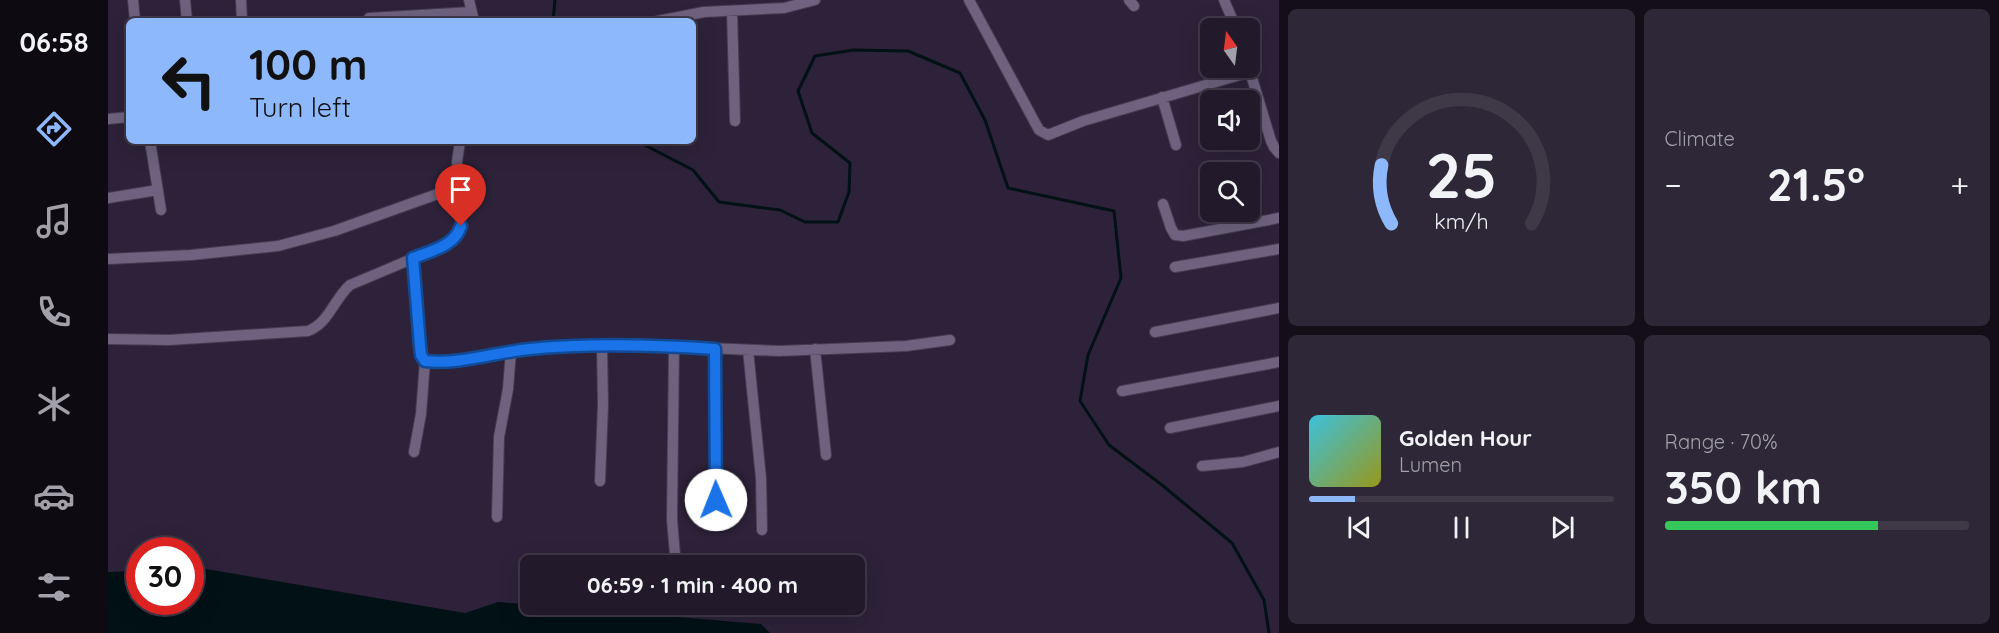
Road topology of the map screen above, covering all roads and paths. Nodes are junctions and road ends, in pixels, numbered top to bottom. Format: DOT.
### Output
graph roads {
  1 [pos="133,0"];
  2 [pos="185,0"];
  3 [pos="241,0"];
  4 [pos="469,0"];
  5 [pos="706,0"];
  6 [pos="815,0"];
  7 [pos="969,0"];
  8 [pos="1224,0"];
  9 [pos="732,11"];
  10 [pos="704,12"];
  11 [pos="473,16"];
  12 [pos="135,18"];
  13 [pos="187,18"];
  14 [pos="242,18"];
  15 [pos="369,18"];
  16 [pos="673,18"];
  17 [pos="1232,18"];
  18 [pos="1225,78"];
  19 [pos="1252,78"];
  20 [pos="1162,98"];
  21 [pos="126,117"];
  22 [pos="108,119"];
  23 [pos="735,121"];
  24 [pos="150,144"];
  25 [pos="460,144"];
  26 [pos="1176,145"];
  27 [pos="1279,153"];
  28 [pos="460,186"];
  29 [pos="158,190"];
  30 [pos="108,198"];
  31 [pos="1163,204"];
  32 [pos="161,210"];
  33 [pos="1279,218"];
  34 [pos="1279,249"];
  35 [pos="413,258"];
  36 [pos="108,259"];
  37 [pos="1175,267"];
  38 [pos="1279,308"];
  39 [pos="1155,332"];
  40 [pos="108,339"];
  41 [pos="950,340"];
  42 [pos="602,346"];
  43 [pos="674,347"];
  44 [pos="715,349"];
  45 [pos="815,349"];
  46 [pos="748,350"];
  47 [pos="511,351"];
  48 [pos="425,361"];
  49 [pos="1279,362"];
  50 [pos="1122,391"];
  51 [pos="1279,406"];
  52 [pos="1170,428"];
  53 [pos="414,452"];
  54 [pos="1279,452"];
  55 [pos="826,455"];
  56 [pos="1202,466"];
  57 [pos="600,481"];
  58 [pos="716,500"];
  59 [pos="497,517"];
  60 [pos="762,530"];
  61 [pos="675,555"];
  1 -- 12 [label="street"];
  2 -- 13 [label="street"];
  3 -- 14 [label="street"];
  4 -- 11 [label="street"];
  5 -- 10 [label="street"];
  6 -- 9 [label="street"];
  7 -- 20 [label="street"];
  8 -- 17 [label="street"];
  9 -- 10 [label="street"];
  9 -- 23 [label="street"];
  10 -- 16 [label="street"];
  11 -- 15 [label="street"];
  18 -- 20 [label="street"];
  19 -- 27 [label="street"];
  20 -- 26 [label="street"];
  21 -- 22 [label="street"];
  24 -- 29 [label="street"];
  25 -- 28 [label="street"];
  28 -- 35 [label="street"];
  28 -- 36 [label="street"];
  29 -- 30 [label="street"];
  29 -- 32 [label="street"];
  31 -- 33 [label="street"];
  34 -- 37 [label="street"];
  35 -- 40 [label="street"];
  35 -- 48 [label="street"];
  38 -- 39 [label="street"];
  41 -- 45 [label="street"];
  42 -- 43 [label="street"];
  42 -- 47 [label="street"];
  42 -- 57 [label="street"];
  43 -- 44 [label="street"];
  43 -- 61 [label="street"];
  44 -- 46 [label="street"];
  44 -- 58 [label="street"];
  45 -- 46 [label="street"];
  45 -- 55 [label="street"];
  46 -- 60 [label="street"];
  47 -- 48 [label="street"];
  47 -- 59 [label="street"];
  48 -- 53 [label="street"];
  49 -- 50 [label="street"];
  51 -- 52 [label="street"];
  54 -- 56 [label="street"];
}
